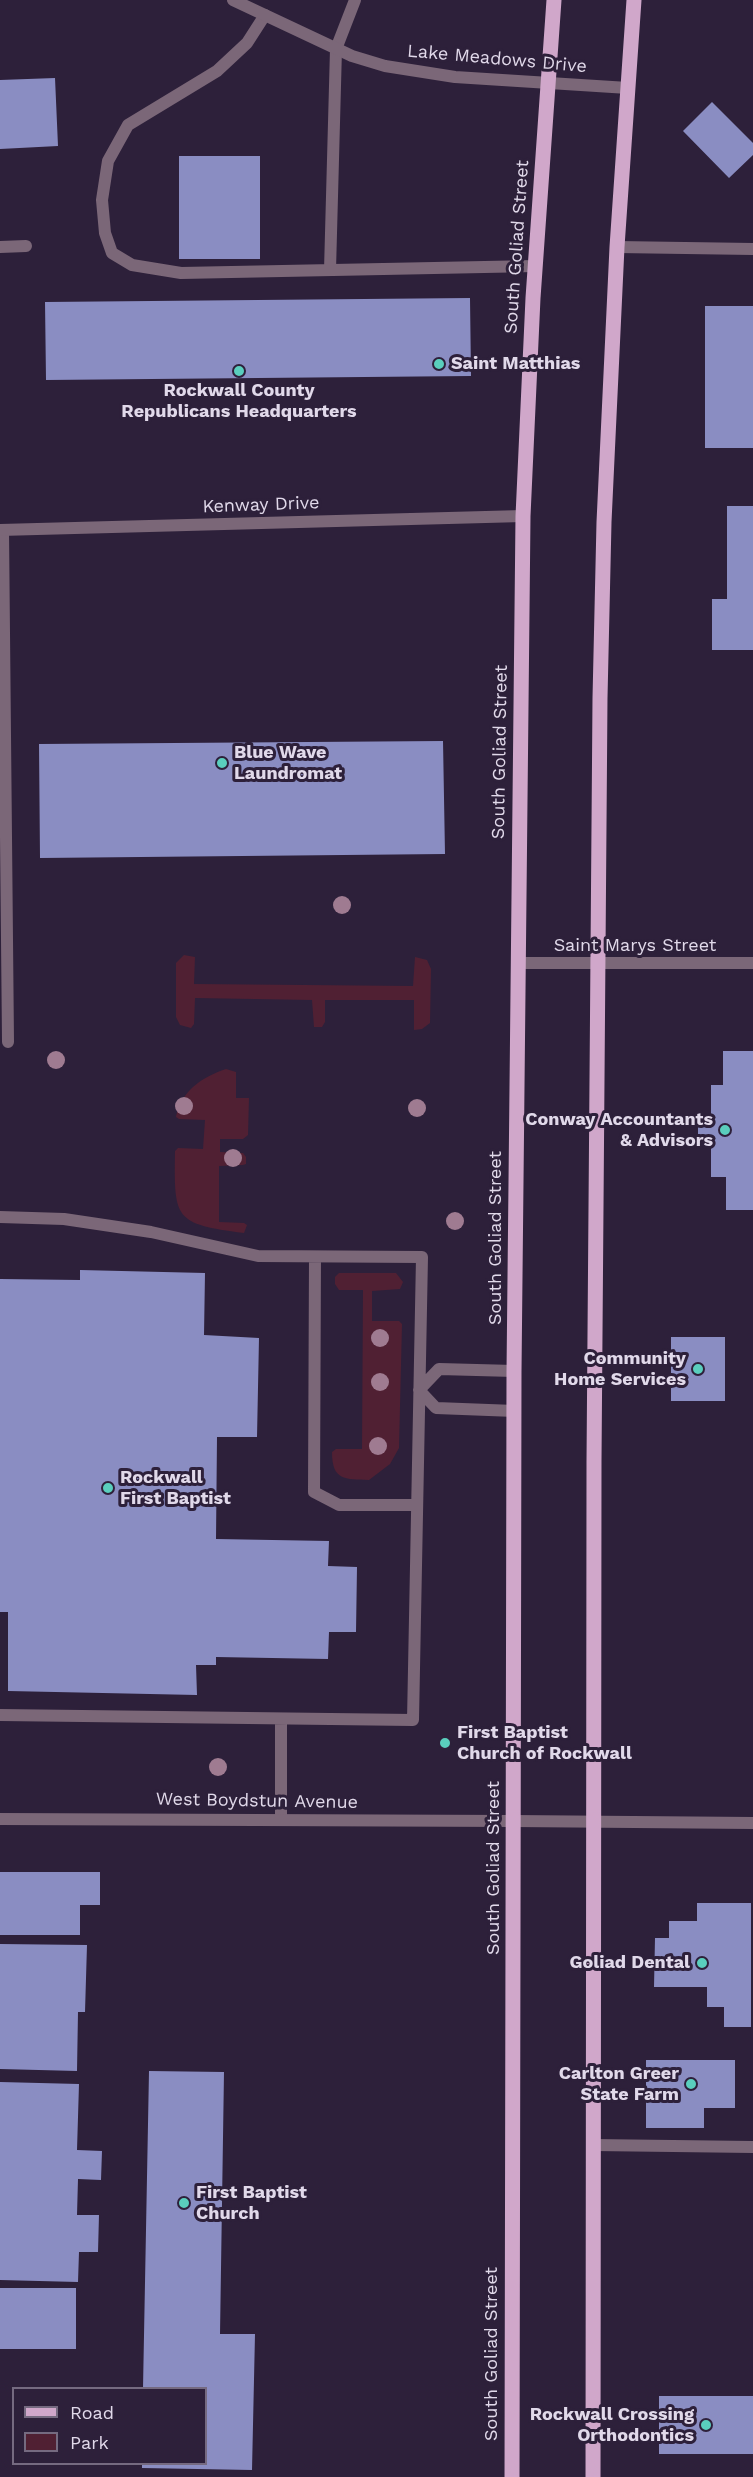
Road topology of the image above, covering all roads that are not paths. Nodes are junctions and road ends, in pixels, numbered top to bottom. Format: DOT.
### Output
graph roads {
  1 [pos="233,0"];
  2 [pos="355,0"];
  3 [pos="554,0"];
  4 [pos="634,0"];
  5 [pos="265,15"];
  6 [pos="336,49"];
  7 [pos="547,82"];
  8 [pos="628,88"];
  9 [pos="26,246"];
  10 [pos="0,247"];
  11 [pos="617,247"];
  12 [pos="753,249"];
  13 [pos="535,266"];
  14 [pos="330,270"];
  15 [pos="523,516"];
  16 [pos="2,530"];
  17 [pos="517,963"];
  18 [pos="753,963"];
  19 [pos="598,964"];
  20 [pos="8,1042"];
  21 [pos="0,1217"];
  22 [pos="315,1257"];
  23 [pos="514,1371"];
  24 [pos="419,1390"];
  25 [pos="515,1411"];
  26 [pos="417,1505"];
  27 [pos="0,1715"];
  28 [pos="281,1719"];
  29 [pos="0,1819"];
  30 [pos="281,1819"];
  31 [pos="513,1821"];
  32 [pos="593,1822"];
  33 [pos="753,1823"];
  34 [pos="593,2145"];
  35 [pos="753,2147"];
  36 [pos="512,2477"];
  37 [pos="593,2477"];
  1 -- 5 [label="street, Lake Meadows Drive"];
  2 -- 6 [label="street"];
  3 -- 7 [label="main road, South Goliad Street"];
  4 -- 8 [label="main road"];
  5 -- 6 [label="street, Lake Meadows Drive"];
  5 -- 14 [label="street"];
  6 -- 7 [label="street, Lake Meadows Drive"];
  6 -- 14 [label="street"];
  7 -- 8 [label="street, Lake Meadows Drive"];
  7 -- 13 [label="main road, South Goliad Street"];
  8 -- 11 [label="main road"];
  9 -- 10 [label="street"];
  11 -- 12 [label="street"];
  11 -- 19 [label="main road"];
  13 -- 14 [label="street"];
  13 -- 15 [label="main road, South Goliad Street"];
  15 -- 16 [label="street, Kenway Drive"];
  15 -- 17 [label="main road, South Goliad Street"];
  16 -- 20 [label="street"];
  17 -- 19 [label="street, Saint Marys Street"];
  17 -- 23 [label="main road, South Goliad Street"];
  18 -- 19 [label="street, Saint Marys Street"];
  19 -- 32 [label="main road"];
  21 -- 22 [label="street"];
  22 -- 24 [label="street"];
  22 -- 26 [label="street"];
  23 -- 24 [label="street"];
  23 -- 25 [label="main road, South Goliad Street"];
  24 -- 25 [label="street"];
  24 -- 26 [label="street"];
  25 -- 31 [label="main road, South Goliad Street"];
  26 -- 28 [label="street"];
  27 -- 28 [label="street"];
  28 -- 30 [label="street"];
  29 -- 30 [label="street, West Boydstun Avenue"];
  30 -- 31 [label="street, West Boydstun Avenue"];
  31 -- 32 [label="street, West Boydstun Avenue"];
  31 -- 36 [label="main road, South Goliad Street"];
  32 -- 33 [label="street, West Boydstun Avenue"];
  32 -- 34 [label="main road"];
  34 -- 35 [label="street"];
  34 -- 37 [label="main road"];
}
